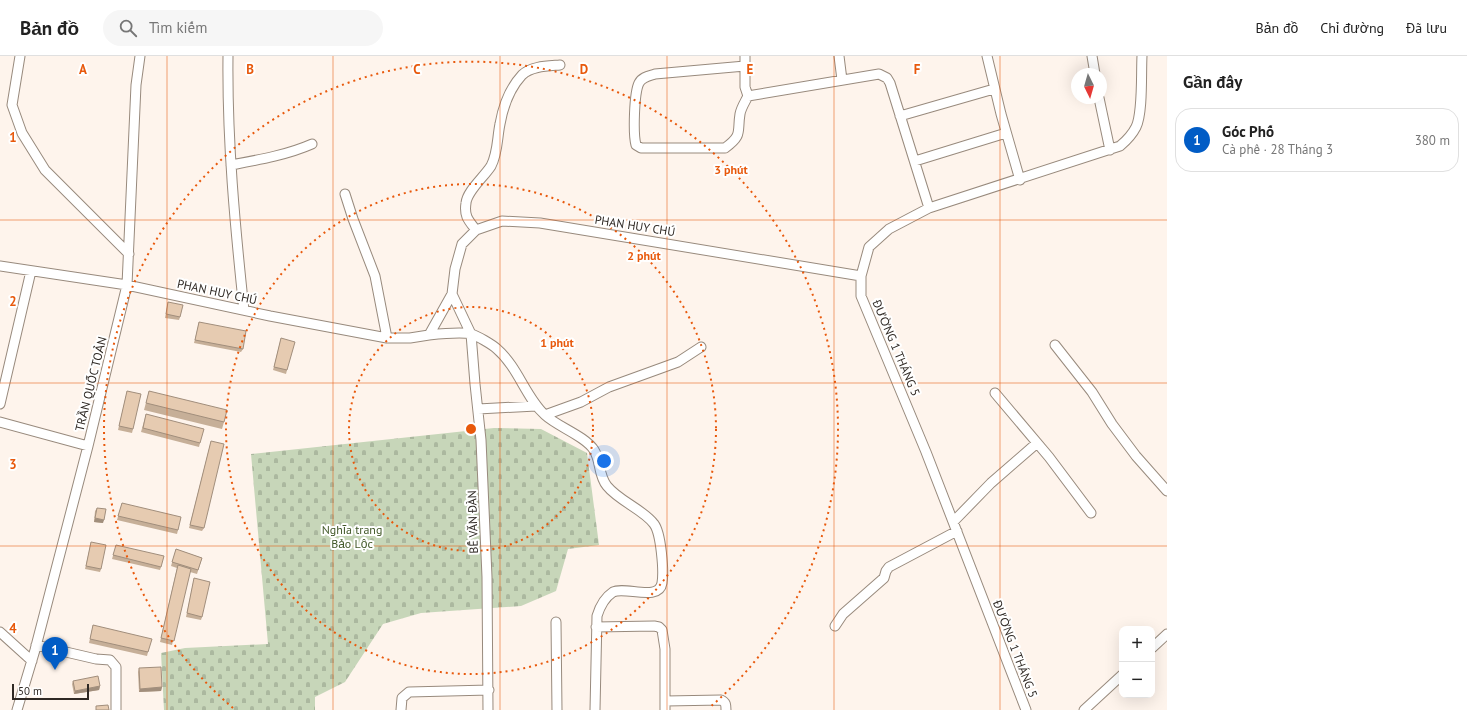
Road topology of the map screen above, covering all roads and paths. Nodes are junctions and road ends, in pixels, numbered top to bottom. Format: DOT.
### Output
graph roads {
  1 [pos="20,56"];
  2 [pos="140,56"];
  3 [pos="228,56"];
  4 [pos="745,56"];
  5 [pos="839,56"];
  6 [pos="987,56"];
  7 [pos="1092,56"];
  8 [pos="1142,56"];
  9 [pos="560,65"];
  10 [pos="745,66"];
  11 [pos="1094,68"];
  12 [pos="842,80"];
  13 [pos="994,89"];
  14 [pos="748,96"];
  15 [pos="1100,104"];
  16 [pos="900,116"];
  17 [pos="1006,133"];
  18 [pos="312,144"];
  19 [pos="1110,150"];
  20 [pos="915,161"];
  21 [pos="231,165"];
  22 [pos="1020,180"];
  23 [pos="345,194"];
  24 [pos="929,208"];
  25 [pos="476,230"];
  26 [pos="129,254"];
  27 [pos="0,266"];
  28 [pos="31,271"];
  29 [pos="861,276"];
  30 [pos="127,285"];
  31 [pos="452,294"];
  32 [pos="244,310"];
  33 [pos="471,334"];
  34 [pos="428,335"];
  35 [pos="387,338"];
  36 [pos="1055,345"];
  37 [pos="701,347"];
  38 [pos="995,393"];
  39 [pos="0,404"];
  40 [pos="536,406"];
  41 [pos="478,409"];
  42 [pos="545,415"];
  43 [pos="0,422"];
  44 [pos="1037,443"];
  45 [pos="88,446"];
  46 [pos="1167,491"];
  47 [pos="1091,513"];
  48 [pos="954,521"];
  49 [pos="957,531"];
  50 [pos="556,622"];
  51 [pos="835,626"];
  52 [pos="596,627"];
  53 [pos="0,632"];
  54 [pos="1167,634"];
  55 [pos="36,645"];
  56 [pos="1155,645"];
  57 [pos="32,661"];
  58 [pos="1119,678"];
  59 [pos="489,690"];
  60 [pos="665,705"];
  61 [pos="17,710"];
  62 [pos="116,710"];
  63 [pos="401,710"];
  64 [pos="488,710"];
  65 [pos="557,710"];
  66 [pos="595,710"];
  67 [pos="726,710"];
  68 [pos="1026,710"];
  69 [pos="1084,710"];
  1 -- 26 [label="street"];
  2 -- 26 [label="street, TRẦN QUỐC TOẢN"];
  3 -- 21 [label="street"];
  4 -- 10 [label="street"];
  5 -- 12 [label="street"];
  6 -- 13 [label="street"];
  7 -- 11 [label="street"];
  8 -- 19 [label="street, ĐƯỜNG 1 THÁNG 5"];
  9 -- 25 [label="street"];
  10 -- 14 [label="street"];
  10 -- 14 [label="street"];
  12 -- 14 [label="street"];
  12 -- 16 [label="street"];
  13 -- 16 [label="street"];
  13 -- 17 [label="street"];
  15 -- 19 [label="street"];
  16 -- 20 [label="street"];
  17 -- 20 [label="street"];
  17 -- 22 [label="street"];
  18 -- 21 [label="street"];
  19 -- 22 [label="street, ĐƯỜNG 1 THÁNG 5"];
  20 -- 24 [label="street"];
  21 -- 32 [label="street"];
  22 -- 24 [label="street, ĐƯỜNG 1 THÁNG 5"];
  23 -- 35 [label="street"];
  24 -- 29 [label="street, ĐƯỜNG 1 THÁNG 5"];
  25 -- 29 [label="street, PHAN HUY CHÚ"];
  25 -- 31 [label="street, PHAN HUY CHÚ"];
  26 -- 30 [label="street, TRẦN QUỐC TOẢN"];
  27 -- 28 [label="street, PHAN HUY CHÚ"];
  28 -- 30 [label="street, PHAN HUY CHÚ"];
  28 -- 39 [label="street"];
  29 -- 48 [label="street, ĐƯỜNG 1 THÁNG 5"];
  30 -- 32 [label="street, PHAN HUY CHÚ"];
  30 -- 45 [label="street, TRẦN QUỐC TOẢN"];
  31 -- 33 [label="street"];
  31 -- 34 [label="street"];
  32 -- 35 [label="street, PHAN HUY CHÚ"];
  33 -- 34 [label="street, PHAN HUY CHÚ"];
  33 -- 40 [label="street"];
  33 -- 41 [label="street, BẾ VĂN ĐÀN"];
  34 -- 35 [label="street, PHAN HUY CHÚ"];
  36 -- 46 [label="street"];
  37 -- 42 [label="street"];
  38 -- 44 [label="street"];
  40 -- 41 [label="street"];
  40 -- 42 [label="street"];
  41 -- 59 [label="street, BẾ VĂN ĐÀN"];
  42 -- 52 [label="street"];
  43 -- 45 [label="street"];
  44 -- 47 [label="street"];
  44 -- 48 [label="street"];
  45 -- 55 [label="street, TRẦN QUỐC TOẢN"];
  48 -- 49 [label="street, ĐƯỜNG 1 THÁNG 5"];
  49 -- 51 [label="street"];
  49 -- 68 [label="street, ĐƯỜNG 1 THÁNG 5"];
  50 -- 65 [label="street"];
  52 -- 60 [label="street"];
  52 -- 66 [label="street"];
  53 -- 57 [label="street"];
  54 -- 56 [label="street"];
  55 -- 57 [label="street, TRẦN QUỐC TOẢN"];
  55 -- 62 [label="street"];
  57 -- 61 [label="street, TRẦN QUỐC TOẢN"];
  58 -- 69 [label="street"];
  59 -- 63 [label="street"];
  59 -- 64 [label="street, BẾ VĂN ĐÀN"];
  60 -- 67 [label="street"];
}
